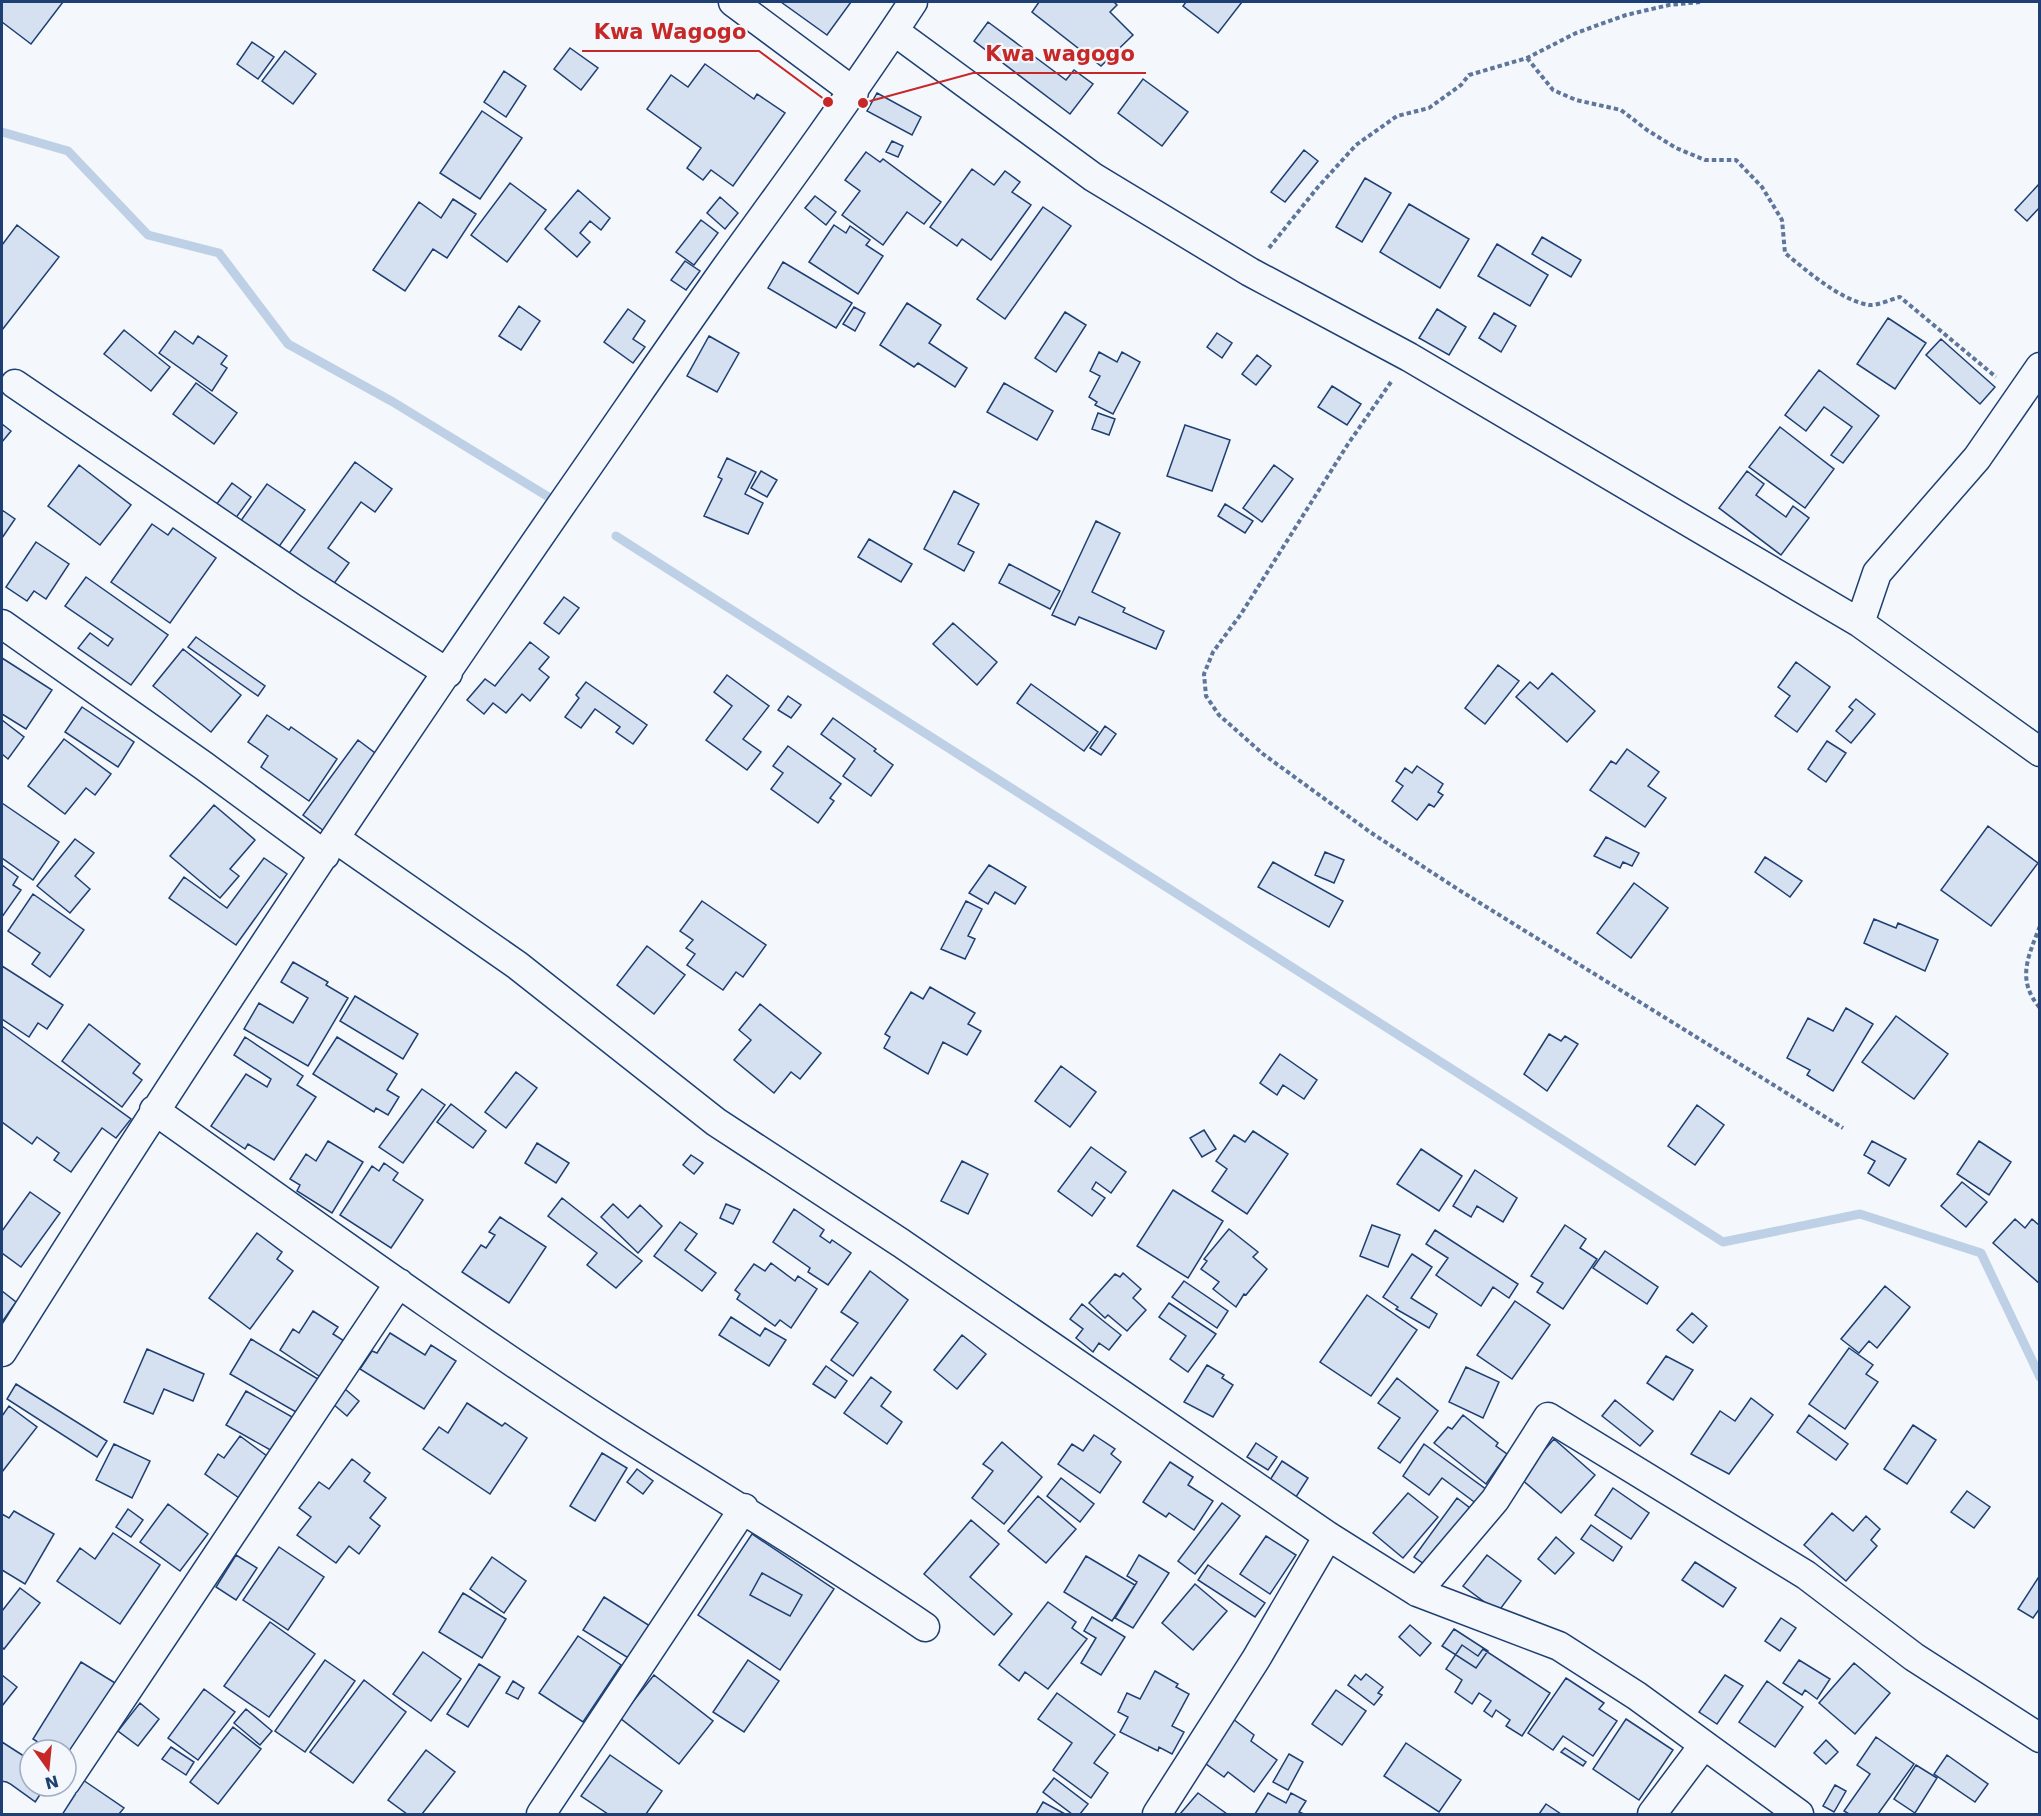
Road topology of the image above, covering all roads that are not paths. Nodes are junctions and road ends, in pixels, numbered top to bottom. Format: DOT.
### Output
graph roads {
  1 [pos="733,2"];
  2 [pos="913,2"];
  3 [pos="894,31"];
  4 [pos="854,92"];
  5 [pos="2040,367"];
  6 [pos="15,384"];
  7 [pos="1860,623"];
  8 [pos="2,624"];
  9 [pos="448,673"];
  10 [pos="2040,752"];
  11 [pos="331,847"];
  12 [pos="154,1110"];
  13 [pos="399,1283"];
  14 [pos="2,1352"];
  15 [pos="744,1508"];
  16 [pos="1328,1536"];
  17 [pos="1417,1592"];
  18 [pos="926,1626"];
  19 [pos="2040,1738"];
  20 [pos="1703,1746"];
  21 [pos="78,1764"];
  22 [pos="2,1796"];
  23 [pos="56,1798"];
  24 [pos="27,1815"];
  25 [pos="45,1815"];
  26 [pos="541,1815"];
  27 [pos="1157,1815"];
  28 [pos="1652,1815"];
  29 [pos="1798,1815"];
  1 -- 4 [label="street"];
  2 -- 3 [label="street"];
  3 -- 4 [label="street"];
  3 -- 7 [label="street"];
  4 -- 9 [label="street"];
  5 -- 7 [label="street"];
  6 -- 9 [label="street"];
  7 -- 10 [label="street"];
  8 -- 11 [label="street"];
  9 -- 11 [label="street"];
  11 -- 12 [label="street"];
  11 -- 16 [label="street"];
  12 -- 13 [label="street"];
  12 -- 14 [label="street"];
  13 -- 15 [label="street"];
  13 -- 21 [label="street"];
  15 -- 18 [label="street"];
  15 -- 26 [label="street"];
  16 -- 17 [label="street"];
  16 -- 27 [label="street"];
  17 -- 19 [label="street"];
  17 -- 20 [label="street"];
  20 -- 28 [label="street"];
  20 -- 29 [label="street"];
  22 -- 24 [label="street"];
  23 -- 25 [label="street"];
}
